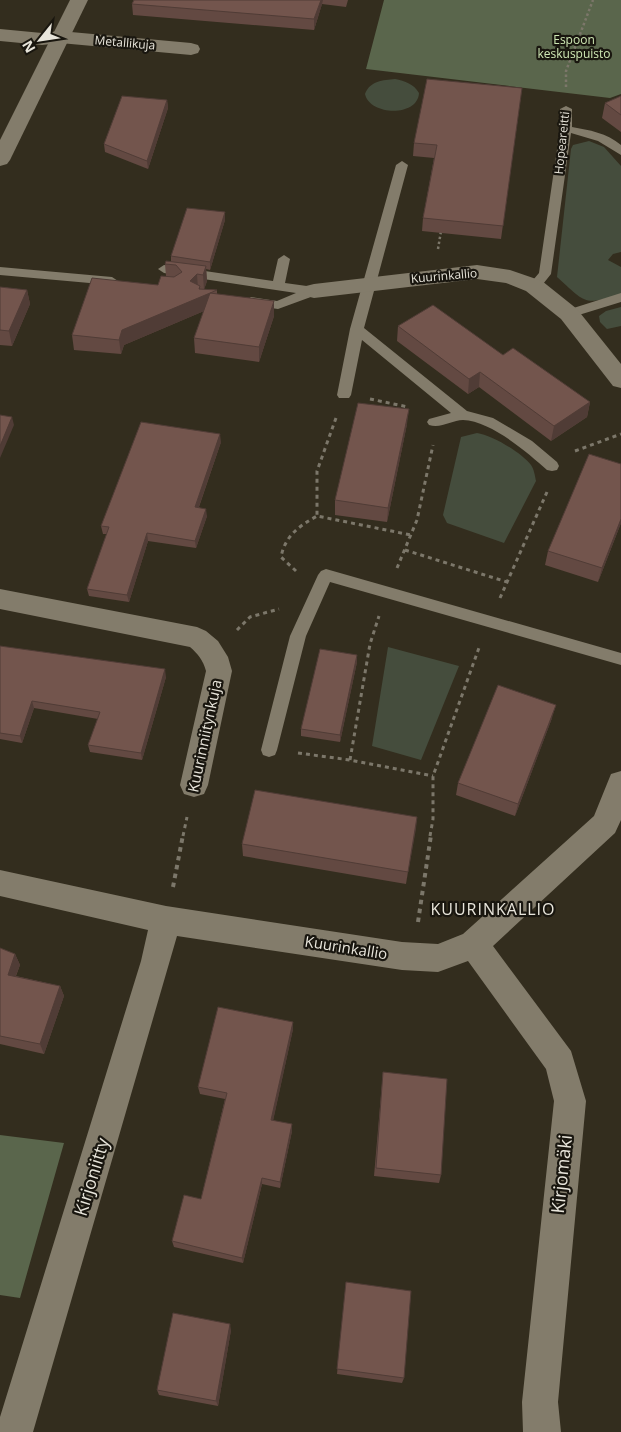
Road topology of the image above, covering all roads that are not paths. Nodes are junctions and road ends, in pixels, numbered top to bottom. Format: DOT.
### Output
graph roads {
  1 [pos="78,0"];
  2 [pos="0,35"];
  3 [pos="60,37"];
  4 [pos="191,49"];
  5 [pos="566,109"];
  6 [pos="566,129"];
  7 [pos="5,140"];
  8 [pos="621,151"];
  9 [pos="0,160"];
  10 [pos="402,165"];
  11 [pos="284,259"];
  12 [pos="164,269"];
  13 [pos="0,272"];
  14 [pos="127,282"];
  15 [pos="369,284"];
  16 [pos="278,286"];
  17 [pos="534,286"];
  18 [pos="314,290"];
  19 [pos="621,297"];
  20 [pos="238,300"];
  21 [pos="569,314"];
  22 [pos="357,329"];
  23 [pos="621,380"];
  24 [pos="344,395"];
  25 [pos="462,415"];
  26 [pos="434,422"];
  27 [pos="552,466"];
  28 [pos="0,599"];
  29 [pos="621,659"];
  30 [pos="269,750"];
  31 [pos="621,783"];
  32 [pos="194,785"];
  33 [pos="0,883"];
  34 [pos="166,920"];
  35 [pos="474,944"];
  36 [pos="14,1432"];
  37 [pos="542,1432"];
  1 -- 3 [label="street"];
  2 -- 3 [label="street, Metallikuja"];
  3 -- 4 [label="street, Metallikuja"];
  3 -- 7 [label="street"];
  5 -- 6 [label="lane, Hopeareitti"];
  6 -- 8 [label="lane"];
  6 -- 17 [label="lane, Hopeareitti"];
  7 -- 9 [label="street"];
  10 -- 15 [label="lane"];
  11 -- 16 [label="lane"];
  12 -- 16 [label="lane"];
  13 -- 14 [label="lane"];
  15 -- 17 [label="street, Kuurinkallio"];
  15 -- 18 [label="street, Kuurinkallio"];
  15 -- 22 [label="lane"];
  16 -- 18 [label="lane"];
  17 -- 21 [label="street, Kuurinkallio"];
  18 -- 20 [label="lane"];
  19 -- 21 [label="lane"];
  21 -- 23 [label="street, Kuurinkallio"];
  22 -- 24 [label="lane"];
  22 -- 25 [label="lane"];
  25 -- 26 [label="lane"];
  25 -- 27 [label="lane"];
  28 -- 32 [label="street, Kuurinniitynkuja"];
  29 -- 30 [label="lane"];
  31 -- 35 [label="street, Kuurinkallio"];
  33 -- 34 [label="street, Kuurinkallio"];
  34 -- 35 [label="street, Kuurinkallio"];
  34 -- 36 [label="street, Kirjoniitty"];
  35 -- 37 [label="street, Kirjomäki"];
}
